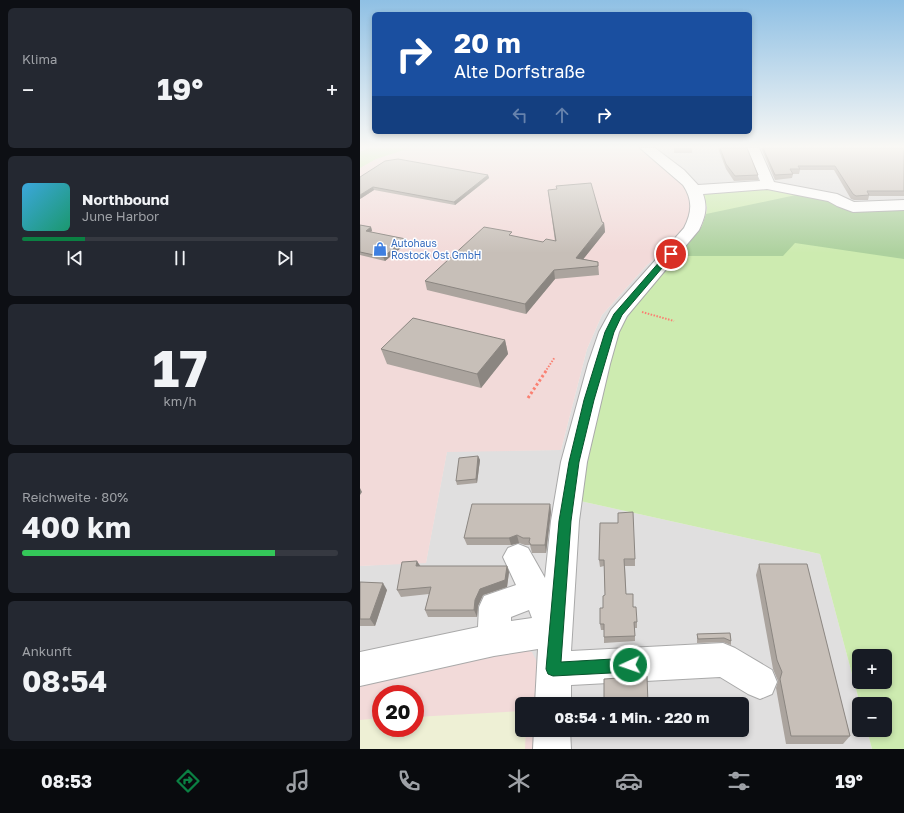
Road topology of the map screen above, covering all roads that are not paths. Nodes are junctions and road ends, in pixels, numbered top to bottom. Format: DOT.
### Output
graph roads {
  1 [pos="688,183"];
  2 [pos="766,185"];
  3 [pos="695,190"];
  4 [pos="904,205"];
  5 [pos="518,557"];
  6 [pos="536,593"];
  7 [pos="555,630"];
  8 [pos="494,640"];
  9 [pos="360,669"];
  10 [pos="553,669"];
  11 [pos="760,682"];
  12 [pos="553,697"];
  13 [pos="552,737"];
  14 [pos="552,749"];
  1 -- 3 [label="street"];
  2 -- 3 [label="street"];
  2 -- 4 [label="street"];
  3 -- 7 [label="street"];
  5 -- 6 [label="street"];
  6 -- 7 [label="street"];
  6 -- 8 [label="street"];
  7 -- 8 [label="street"];
  7 -- 10 [label="street"];
  8 -- 9 [label="street"];
  10 -- 11 [label="street"];
  10 -- 12 [label="street"];
  13 -- 14 [label="street"];
}
